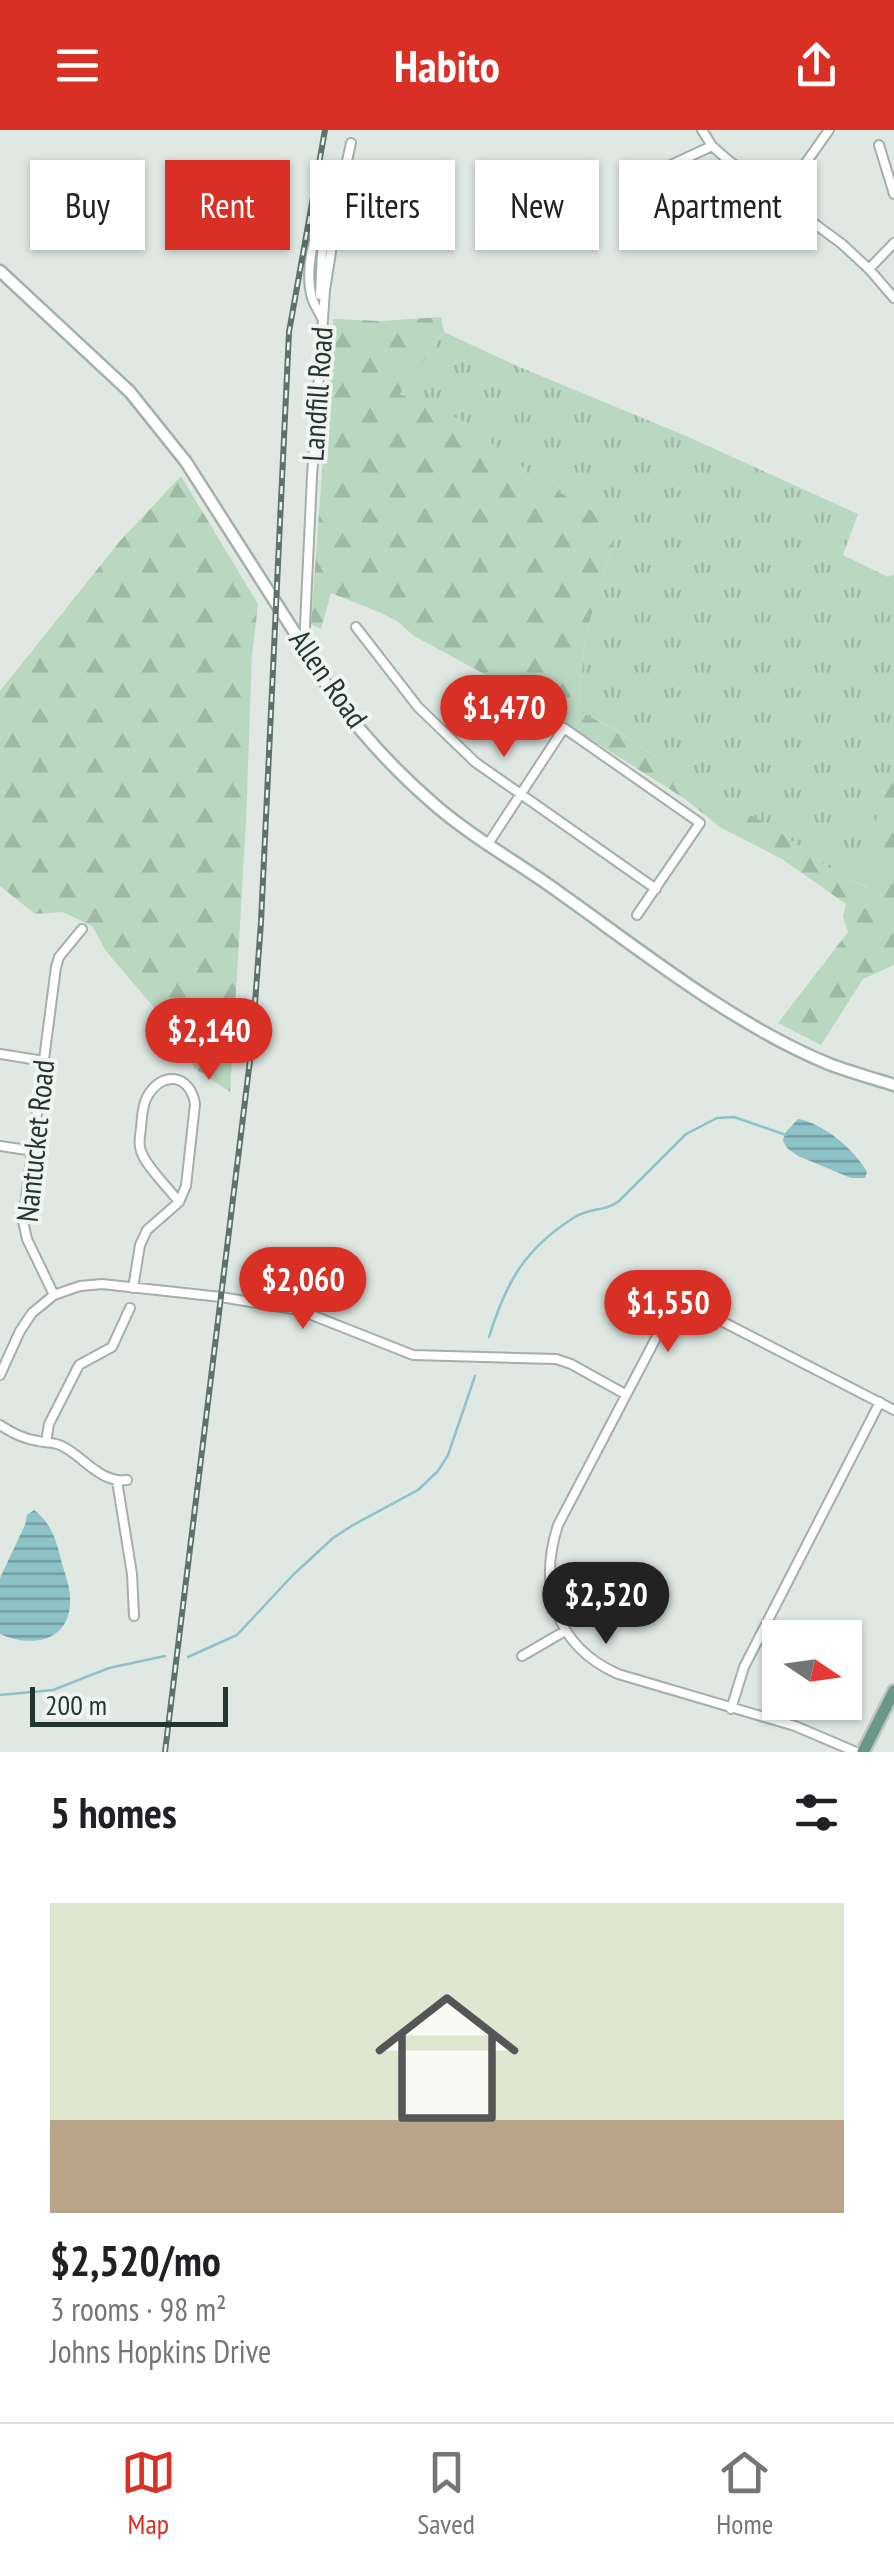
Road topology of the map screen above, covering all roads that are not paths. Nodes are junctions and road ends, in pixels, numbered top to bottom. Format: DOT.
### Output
graph roads {
  1 [pos="702,130"];
  2 [pos="824,132"];
  3 [pos="351,144"];
  4 [pos="878,145"];
  5 [pos="712,146"];
  6 [pos="350,156"];
  7 [pos="348,160"];
  8 [pos="682,160"];
  9 [pos="730,160"];
  10 [pos="805,160"];
  11 [pos="894,194"];
  12 [pos="817,225"];
  13 [pos="894,243"];
  14 [pos="313,250"];
  15 [pos="322,250"];
  16 [pos="869,269"];
  17 [pos="0,271"];
  18 [pos="894,298"];
  19 [pos="322,317"];
  20 [pos="356,627"];
  21 [pos="304,648"];
  22 [pos="520,795"];
  23 [pos="488,844"];
  24 [pos="656,889"];
  25 [pos="637,916"];
  26 [pos="82,929"];
  27 [pos="0,1054"];
  28 [pos="44,1061"];
  29 [pos="894,1085"];
  30 [pos="0,1146"];
  31 [pos="34,1151"];
  32 [pos="180,1202"];
  33 [pos="640,1287"];
  34 [pos="134,1288"];
  35 [pos="54,1295"];
  36 [pos="677,1298"];
  37 [pos="130,1308"];
  38 [pos="0,1374"];
  39 [pos="625,1394"];
  40 [pos="880,1402"];
  41 [pos="894,1410"];
  42 [pos="1,1427"];
  43 [pos="46,1442"];
  44 [pos="134,1616"];
  45 [pos="565,1631"];
  46 [pos="522,1656"];
  47 [pos="894,1691"];
  48 [pos="732,1708"];
  49 [pos="859,1752"];
  1 -- 5 [label="street"];
  2 -- 10 [label="street"];
  3 -- 6 [label="street, Landfill Road"];
  4 -- 11 [label="street"];
  5 -- 8 [label="street"];
  5 -- 9 [label="street"];
  6 -- 7 [label="street"];
  6 -- 19 [label="street, Landfill Road"];
  12 -- 16 [label="street"];
  13 -- 16 [label="street"];
  14 -- 19 [label="street"];
  15 -- 19 [label="street"];
  16 -- 18 [label="street"];
  17 -- 21 [label="main road, Allen Road"];
  19 -- 21 [label="street, Landfill Road"];
  20 -- 22 [label="street"];
  21 -- 23 [label="main road, Allen Road"];
  22 -- 23 [label="street"];
  22 -- 24 [label="street"];
  22 -- 24 [label="street"];
  23 -- 29 [label="main road, Allen Road"];
  24 -- 25 [label="street"];
  26 -- 28 [label="street, Nantucket Road"];
  27 -- 28 [label="street"];
  28 -- 31 [label="street, Nantucket Road"];
  30 -- 31 [label="street"];
  31 -- 35 [label="street, Nantucket Road"];
  32 -- 32 [label="street"];
  32 -- 34 [label="street"];
  33 -- 36 [label="street"];
  34 -- 35 [label="street"];
  34 -- 39 [label="street"];
  35 -- 38 [label="street"];
  36 -- 39 [label="street"];
  36 -- 40 [label="street"];
  37 -- 43 [label="street"];
  39 -- 45 [label="street"];
  40 -- 41 [label="street"];
  40 -- 48 [label="street"];
  42 -- 43 [label="street"];
  43 -- 44 [label="street"];
  45 -- 46 [label="street"];
  45 -- 48 [label="street"];
  47 -- 49 [label="main road"];
  48 -- 49 [label="street"];
}
